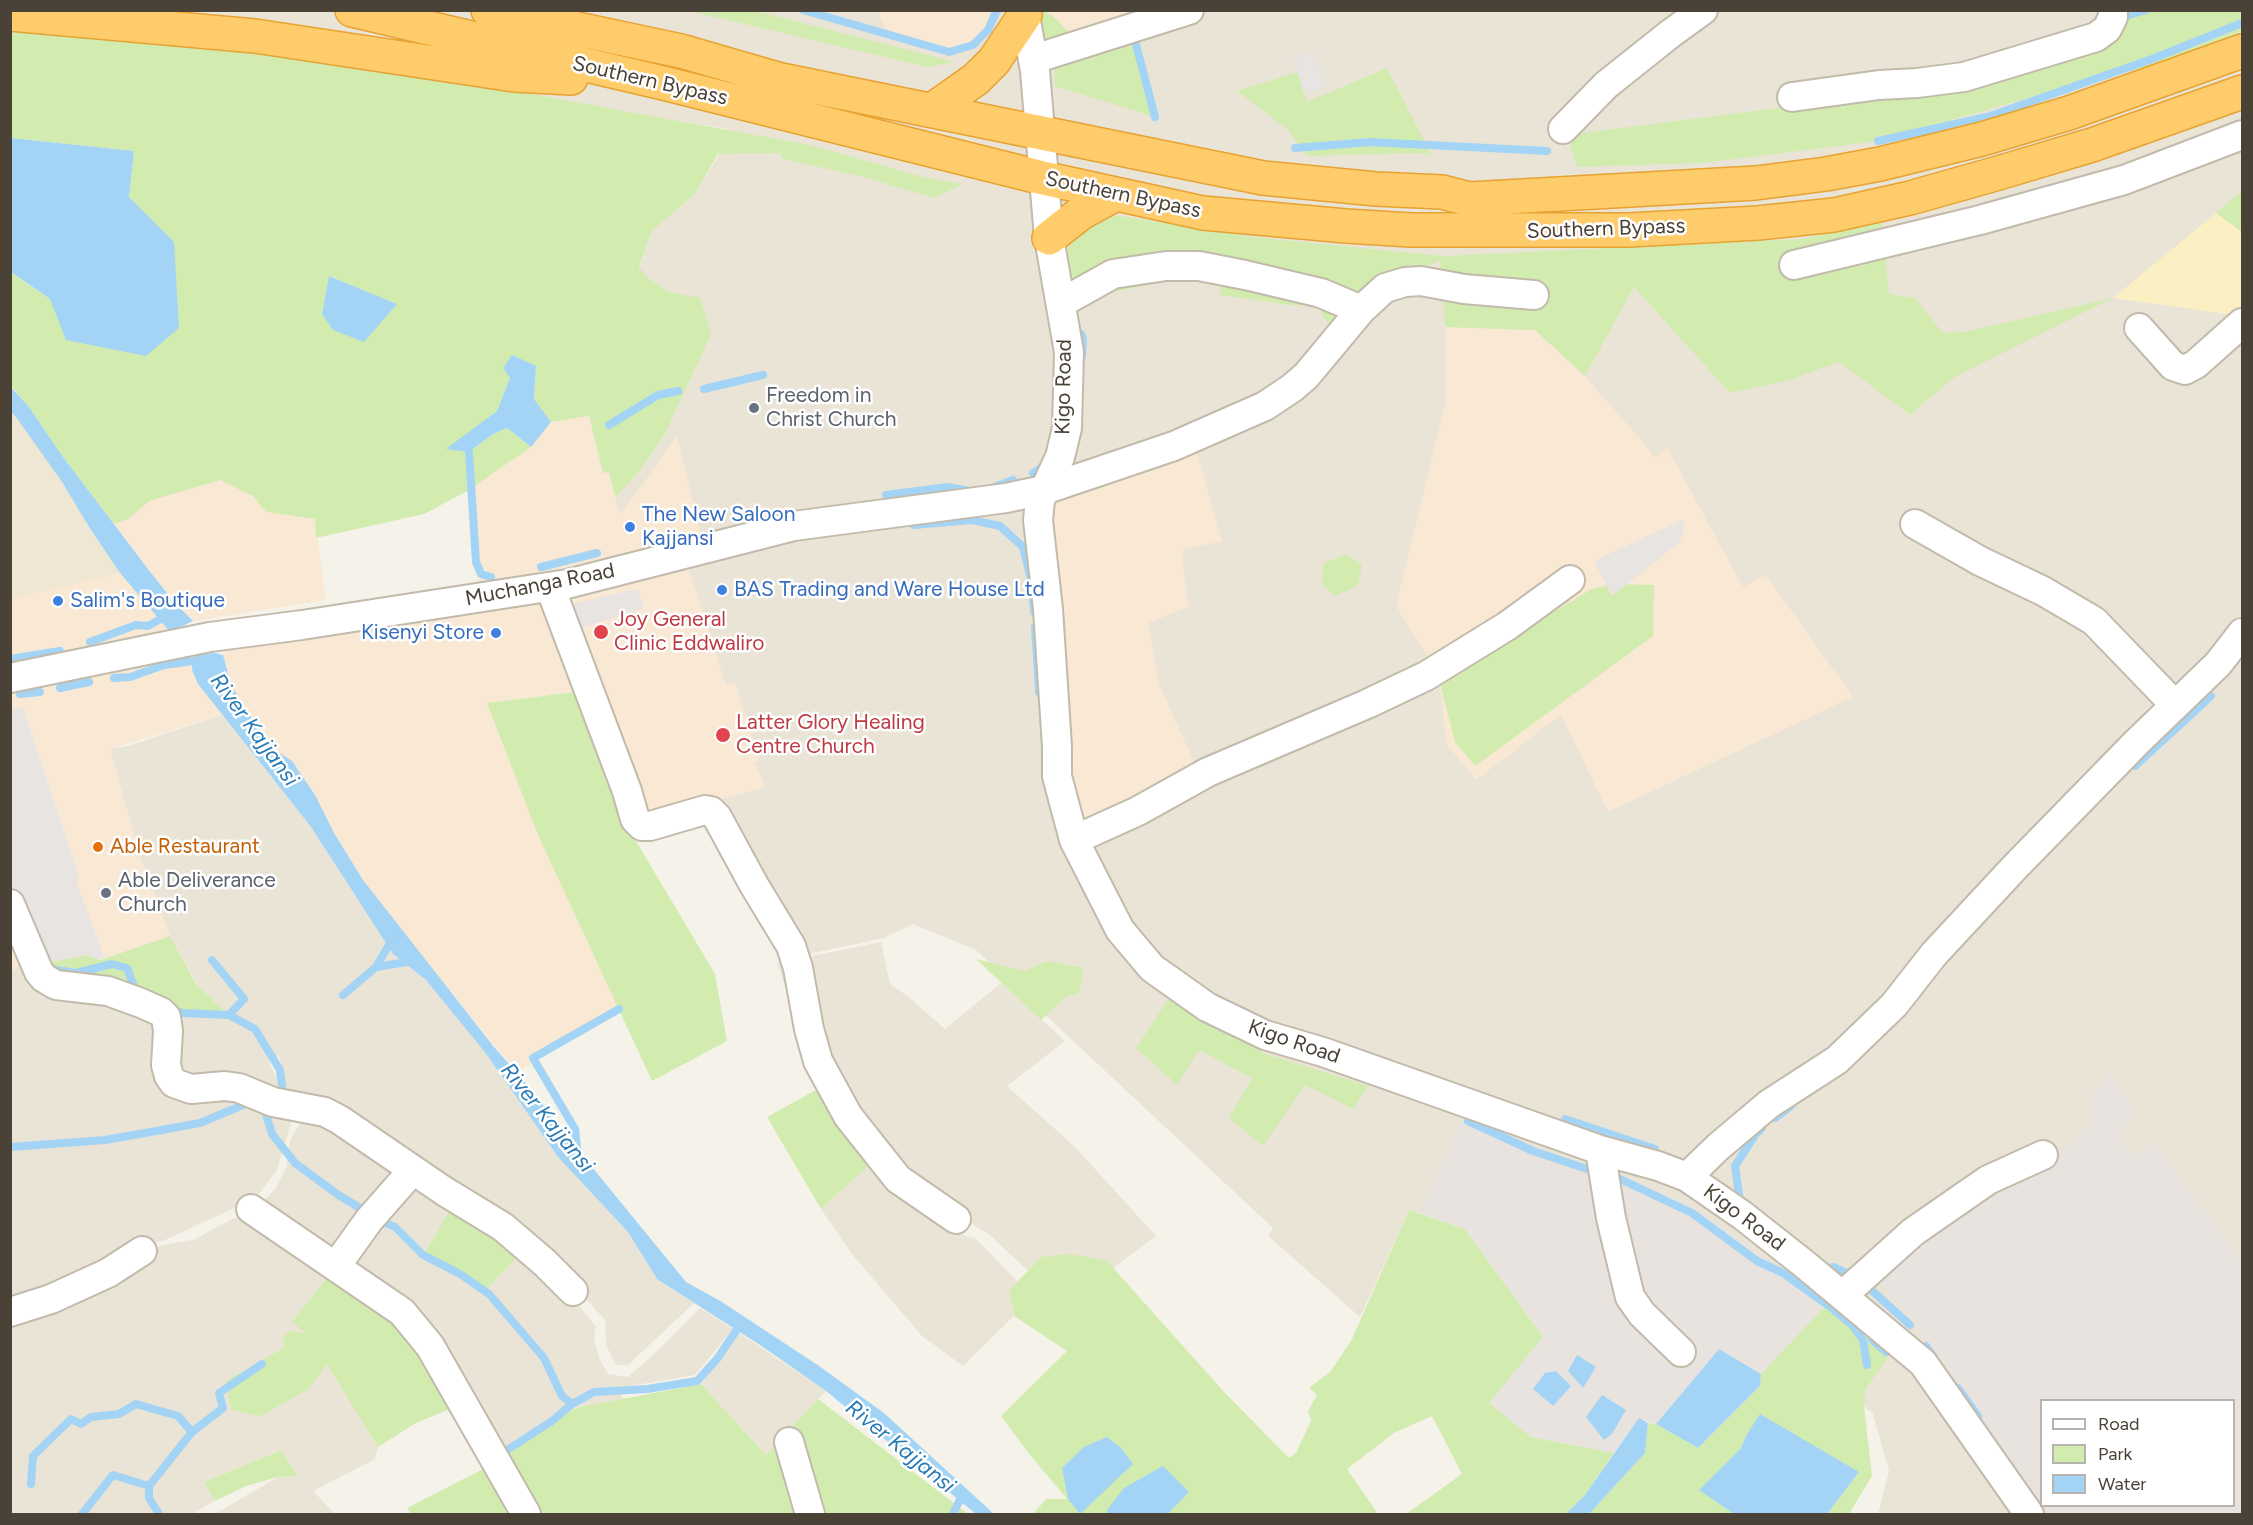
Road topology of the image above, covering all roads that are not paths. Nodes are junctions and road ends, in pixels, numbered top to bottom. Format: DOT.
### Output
graph roads {
  1 [pos="352,10"];
  2 [pos="488,10"];
  3 [pos="564,10"];
  4 [pos="1189,10"];
  5 [pos="1703,10"];
  6 [pos="2113,10"];
  7 [pos="1024,13"];
  8 [pos="10,14"];
  9 [pos="681,51"];
  10 [pos="2242,51"];
  11 [pos="1034,59"];
  12 [pos="663,83"];
  13 [pos="2242,92"];
  14 [pos="1792,98"];
  15 [pos="932,110"];
  16 [pos="1563,129"];
  17 [pos="1040,133"];
  18 [pos="2242,135"];
  19 [pos="1043,178"];
  20 [pos="1116,194"];
  21 [pos="1049,238"];
  22 [pos="1794,265"];
  23 [pos="1534,295"];
  24 [pos="1061,303"];
  25 [pos="1361,310"];
  26 [pos="2242,323"];
  27 [pos="2139,328"];
  28 [pos="1044,490"];
  29 [pos="1915,524"];
  30 [pos="1570,580"];
  31 [pos="550,586"];
  32 [pos="2242,633"];
  33 [pos="10,678"];
  34 [pos="2175,705"];
  35 [pos="1074,840"];
  36 [pos="10,904"];
  37 [pos="1600,1150"];
  38 [pos="2043,1155"];
  39 [pos="413,1170"];
  40 [pos="1688,1177"];
  41 [pos="251,1209"];
  42 [pos="956,1219"];
  43 [pos="142,1251"];
  44 [pos="336,1266"];
  45 [pos="573,1291"];
  46 [pos="1843,1295"];
  47 [pos="10,1312"];
  48 [pos="1681,1352"];
  49 [pos="789,1442"];
  50 [pos="526,1515"];
  51 [pos="810,1515"];
  52 [pos="2029,1515"];
  1 -- 12 [label="highway, Southern Bypass"];
  2 -- 9 [label="highway, Southern Bypass"];
  3 -- 9 [label="highway"];
  4 -- 11 [label="street"];
  5 -- 16 [label="street"];
  6 -- 14 [label="street"];
  7 -- 11 [label="street, Kigo Road"];
  7 -- 15 [label="highway"];
  8 -- 12 [label="highway"];
  9 -- 15 [label="highway, Southern Bypass"];
  10 -- 17 [label="highway, Southern Bypass"];
  11 -- 17 [label="street, Kigo Road"];
  12 -- 19 [label="highway, Southern Bypass"];
  13 -- 20 [label="highway, Southern Bypass"];
  15 -- 17 [label="highway, Southern Bypass"];
  17 -- 19 [label="street, Kigo Road"];
  18 -- 22 [label="street"];
  19 -- 20 [label="highway, Southern Bypass"];
  19 -- 21 [label="street, Kigo Road"];
  20 -- 21 [label="highway"];
  21 -- 24 [label="street, Kigo Road"];
  23 -- 25 [label="street, Muchanga Road"];
  24 -- 25 [label="street"];
  24 -- 28 [label="street, Kigo Road"];
  25 -- 28 [label="street, Muchanga Road"];
  26 -- 27 [label="street"];
  28 -- 31 [label="street, Muchanga Road"];
  28 -- 35 [label="street, Kigo Road"];
  29 -- 34 [label="street"];
  30 -- 35 [label="street"];
  31 -- 33 [label="street, Muchanga Road"];
  31 -- 42 [label="street"];
  32 -- 34 [label="street"];
  34 -- 40 [label="street"];
  35 -- 37 [label="street, Kigo Road"];
  36 -- 39 [label="street"];
  37 -- 40 [label="street, Kigo Road"];
  37 -- 48 [label="street"];
  38 -- 46 [label="street"];
  39 -- 44 [label="street"];
  39 -- 45 [label="street"];
  40 -- 46 [label="street, Kigo Road"];
  41 -- 44 [label="street"];
  43 -- 47 [label="street"];
  44 -- 50 [label="street"];
  46 -- 52 [label="street, Kigo Road"];
  49 -- 51 [label="street"];
}
